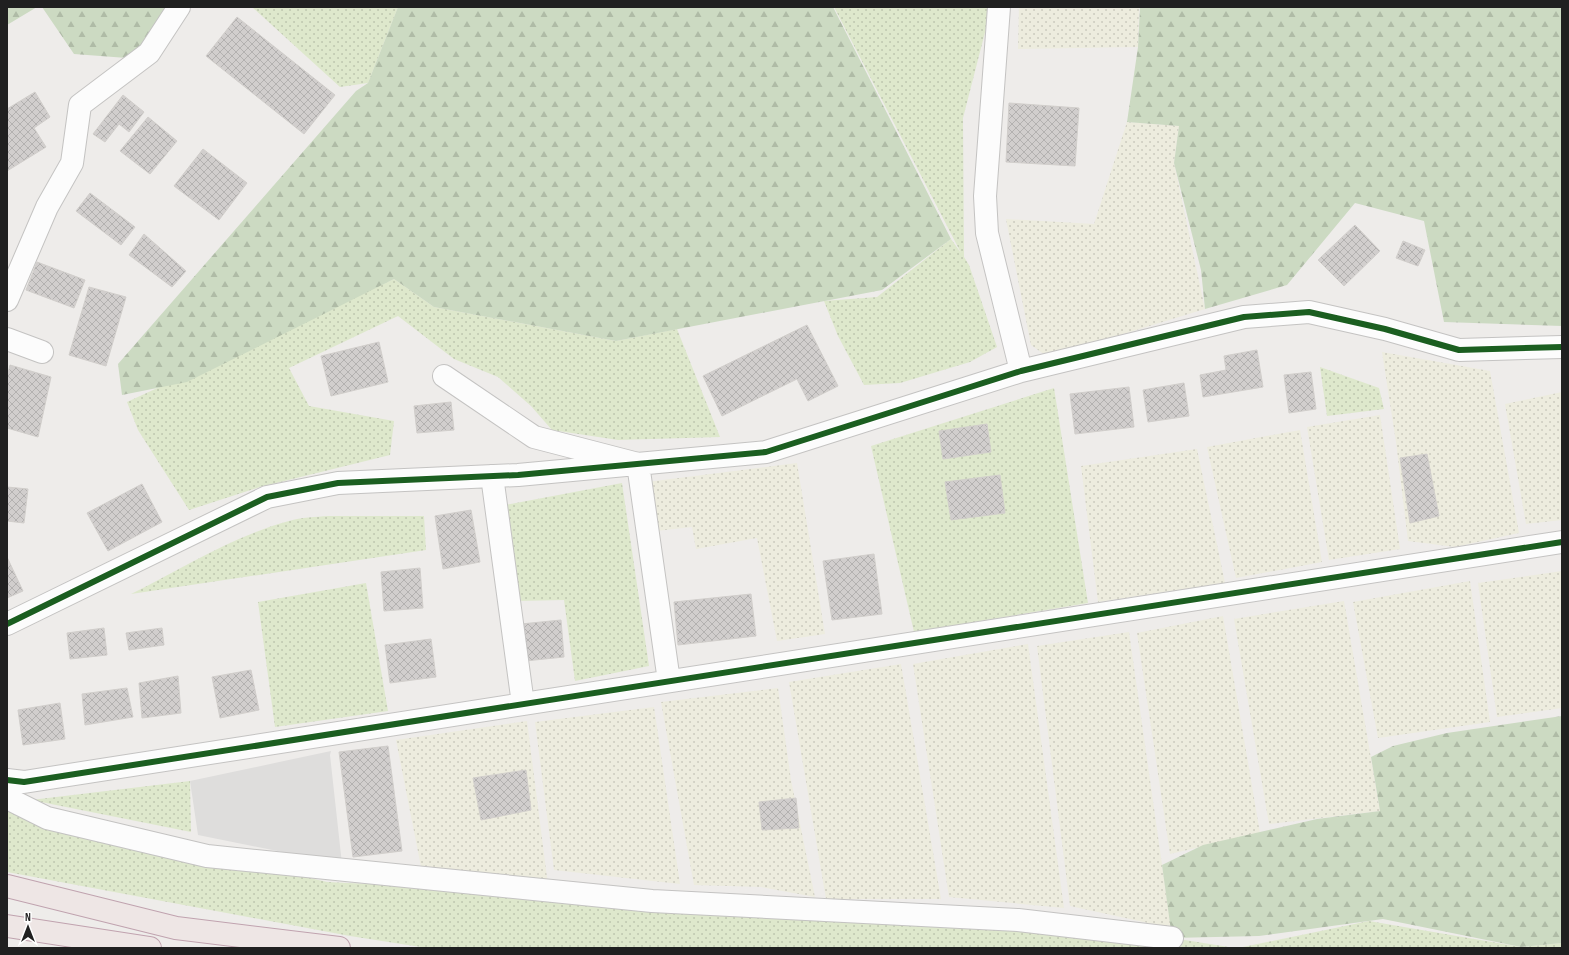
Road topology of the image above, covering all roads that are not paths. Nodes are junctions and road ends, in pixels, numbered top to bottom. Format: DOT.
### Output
graph roads {
  1 [pos="179,7"];
  2 [pos="999,7"];
  3 [pos="7,300"];
  4 [pos="7,339"];
  5 [pos="1562,347"];
  6 [pos="42,352"];
  7 [pos="1021,371"];
  8 [pos="444,376"];
  9 [pos="638,464"];
  10 [pos="492,476"];
  11 [pos="1562,542"];
  12 [pos="7,624"];
  13 [pos="669,681"];
  14 [pos="523,704"];
  15 [pos="7,780"];
  16 [pos="7,798"];
  17 [pos="7,886"];
  18 [pos="7,926"];
  19 [pos="1172,938"];
  20 [pos="150,948"];
  21 [pos="339,948"];
  1 -- 3 [label="street"];
  2 -- 7 [label="street"];
  4 -- 6 [label="street"];
  5 -- 7 [label="street"];
  7 -- 9 [label="street"];
  8 -- 9 [label="street"];
  9 -- 10 [label="street"];
  9 -- 13 [label="street"];
  10 -- 12 [label="street"];
  10 -- 14 [label="street"];
  11 -- 13 [label="street"];
  13 -- 14 [label="street"];
  14 -- 15 [label="street"];
  16 -- 19 [label="street"];
  17 -- 21 [label="highway"];
  18 -- 20 [label="highway"];
}
